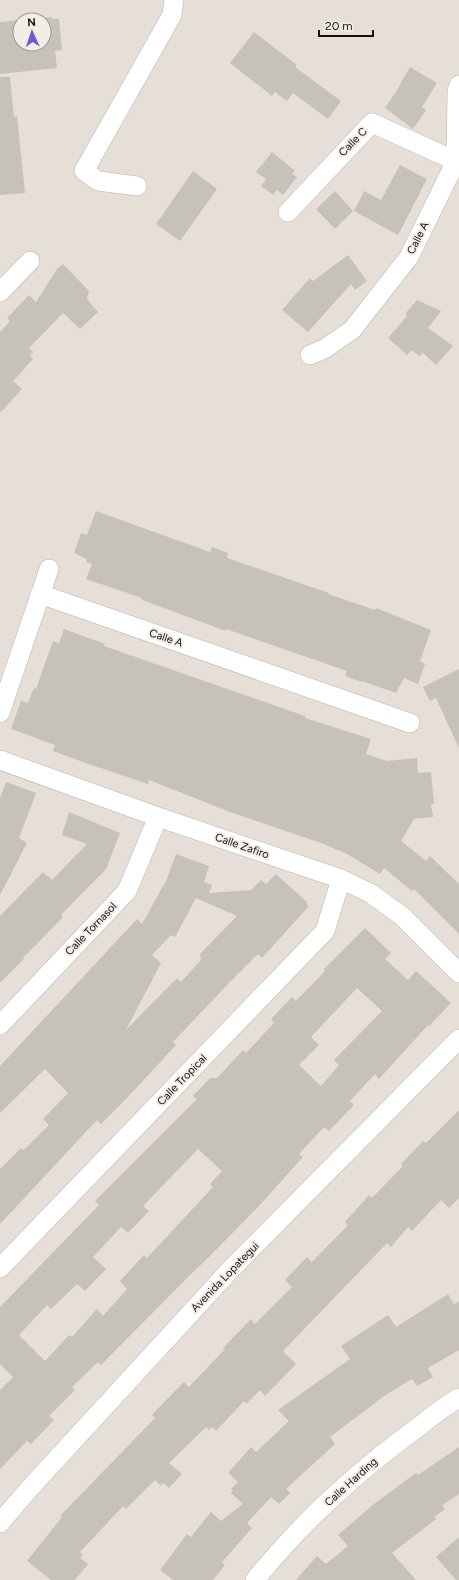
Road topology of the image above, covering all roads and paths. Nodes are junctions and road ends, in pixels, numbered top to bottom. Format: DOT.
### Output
graph roads {
  1 [pos="174,0"];
  2 [pos="459,85"];
  3 [pos="456,161"];
  4 [pos="137,186"];
  5 [pos="288,212"];
  6 [pos="30,260"];
  7 [pos="0,292"];
  8 [pos="310,356"];
  9 [pos="49,569"];
  10 [pos="40,594"];
  11 [pos="0,713"];
  12 [pos="410,723"];
  13 [pos="0,760"];
  14 [pos="158,817"];
  15 [pos="341,879"];
  16 [pos="459,973"];
  17 [pos="0,1025"];
  18 [pos="459,1039"];
  19 [pos="0,1268"];
  20 [pos="459,1398"];
  21 [pos="0,1523"];
  22 [pos="255,1580"];
  1 -- 4 [label="street"];
  2 -- 3 [label="street, Calle A"];
  3 -- 5 [label="street, Calle C"];
  3 -- 8 [label="street, Calle A"];
  6 -- 7 [label="street"];
  9 -- 10 [label="street"];
  10 -- 11 [label="street"];
  10 -- 12 [label="street, Calle A"];
  13 -- 14 [label="street, Calle Zafiro"];
  14 -- 15 [label="street, Calle Zafiro"];
  14 -- 17 [label="street, Calle Tornasol"];
  15 -- 16 [label="street, Calle Zafiro"];
  15 -- 19 [label="street, Calle Tropical"];
  18 -- 21 [label="street, Avenida Lopategui"];
  20 -- 22 [label="street, Calle Harding"];
}
